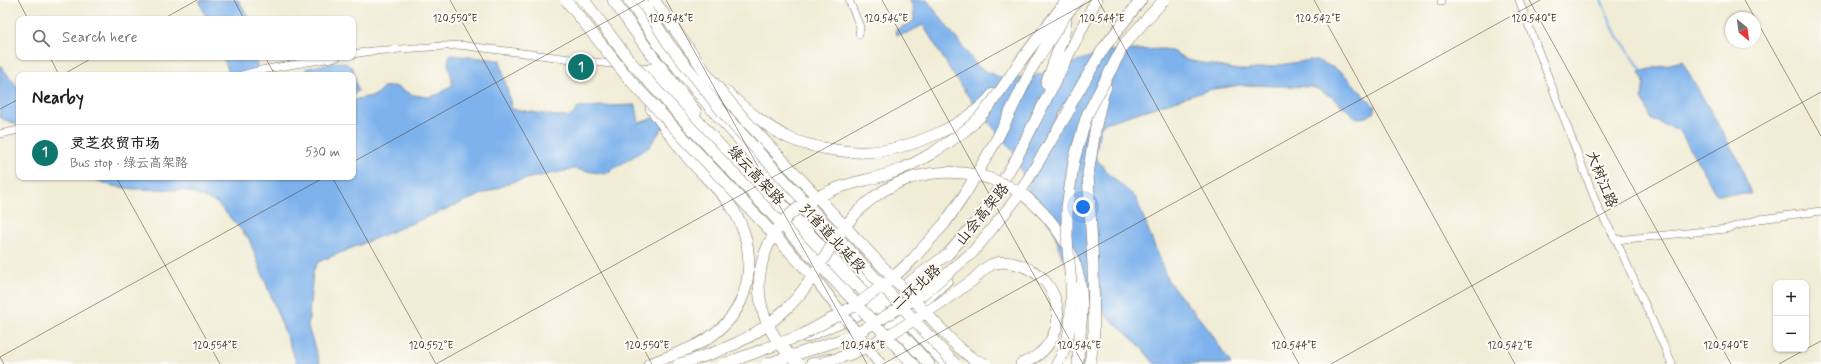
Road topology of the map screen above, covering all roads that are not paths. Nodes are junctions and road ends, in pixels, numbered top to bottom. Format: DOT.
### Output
graph roads {
  1 [pos="566,0"];
  2 [pos="584,0"];
  3 [pos="613,0"];
  4 [pos="629,0"];
  5 [pos="634,0"];
  6 [pos="641,0"];
  7 [pos="654,0"];
  8 [pos="849,0"];
  9 [pos="1067,0"];
  10 [pos="1078,0"];
  11 [pos="1096,0"];
  12 [pos="1141,0"];
  13 [pos="1148,0"];
  14 [pos="1164,0"];
  15 [pos="1519,0"];
  16 [pos="644,24"];
  17 [pos="859,34"];
  18 [pos="1125,44"];
  19 [pos="356,54"];
  20 [pos="319,60"];
  21 [pos="1019,63"];
  22 [pos="651,70"];
  23 [pos="253,72"];
  24 [pos="708,76"];
  25 [pos="629,79"];
  26 [pos="16,131"];
  27 [pos="0,134"];
  28 [pos="1016,159"];
  29 [pos="1031,174"];
  30 [pos="1821,211"];
  31 [pos="1616,240"];
  32 [pos="838,264"];
  33 [pos="850,289"];
  34 [pos="888,300"];
  35 [pos="877,306"];
  36 [pos="904,318"];
  37 [pos="839,323"];
  38 [pos="894,326"];
  39 [pos="648,364"];
  40 [pos="679,364"];
  41 [pos="724,364"];
  42 [pos="728,364"];
  43 [pos="767,364"];
  44 [pos="799,364"];
  45 [pos="811,364"];
  46 [pos="820,364"];
  47 [pos="880,364"];
  48 [pos="913,364"];
  49 [pos="929,364"];
  50 [pos="946,364"];
  51 [pos="955,364"];
  52 [pos="986,364"];
  53 [pos="1021,364"];
  54 [pos="1057,364"];
  55 [pos="1078,364"];
  56 [pos="1090,364"];
  57 [pos="1672,364"];
  1 -- 25 [label="main road, bridge"];
  2 -- 48 [label="main road, 绿云高架路, bridge"];
  3 -- 32 [label="main road, 31省道北延段"];
  4 -- 16 [label="main road"];
  5 -- 16 [label="main road"];
  6 -- 51 [label="main road, 绿云高架路, bridge"];
  7 -- 24 [label="main road, bridge"];
  8 -- 17 [label="street"];
  9 -- 21 [label="main road, bridge"];
  9 -- 28 [label="main road"];
  10 -- 41 [label="main road, 山会高架路, bridge"];
  11 -- 28 [label="main road"];
  12 -- 29 [label="main road, bridge"];
  13 -- 29 [label="main road, 山会高架路, bridge"];
  14 -- 18 [label="main road, bridge"];
  15 -- 31 [label="street, 大树江路"];
  16 -- 34 [label="main road"];
  18 -- 54 [label="main road, bridge"];
  18 -- 56 [label="main road"];
  19 -- 22 [label="street"];
  20 -- 23 [label="street"];
  21 -- 24 [label="main road, bridge"];
  21 -- 44 [label="main road, bridge"];
  22 -- 33 [label="main road"];
  24 -- 52 [label="main road, bridge"];
  25 -- 39 [label="main road, bridge"];
  25 -- 47 [label="main road, bridge"];
  26 -- 27 [label="street"];
  28 -- 34 [label="main road"];
  29 -- 36 [label="main road, 二环北路, bridge"];
  29 -- 43 [label="main road, 山会高架路, bridge"];
  30 -- 31 [label="street"];
  31 -- 57 [label="street, 大树江路"];
  32 -- 33 [label="main road"];
  32 -- 35 [label="main road, 31省道北延段"];
  33 -- 37 [label="main road"];
  34 -- 35 [label="main road"];
  34 -- 36 [label="main road"];
  35 -- 37 [label="main road"];
  35 -- 38 [label="main road, 31省道北延段"];
  36 -- 38 [label="main road, 二环北路"];
  36 -- 50 [label="main road"];
  37 -- 42 [label="main road"];
  38 -- 45 [label="main road, 二环北路"];
  38 -- 49 [label="main road, 31省道北延段"];
  40 -- 55 [label="main road, bridge"];
  46 -- 53 [label="main road, bridge"];
}
